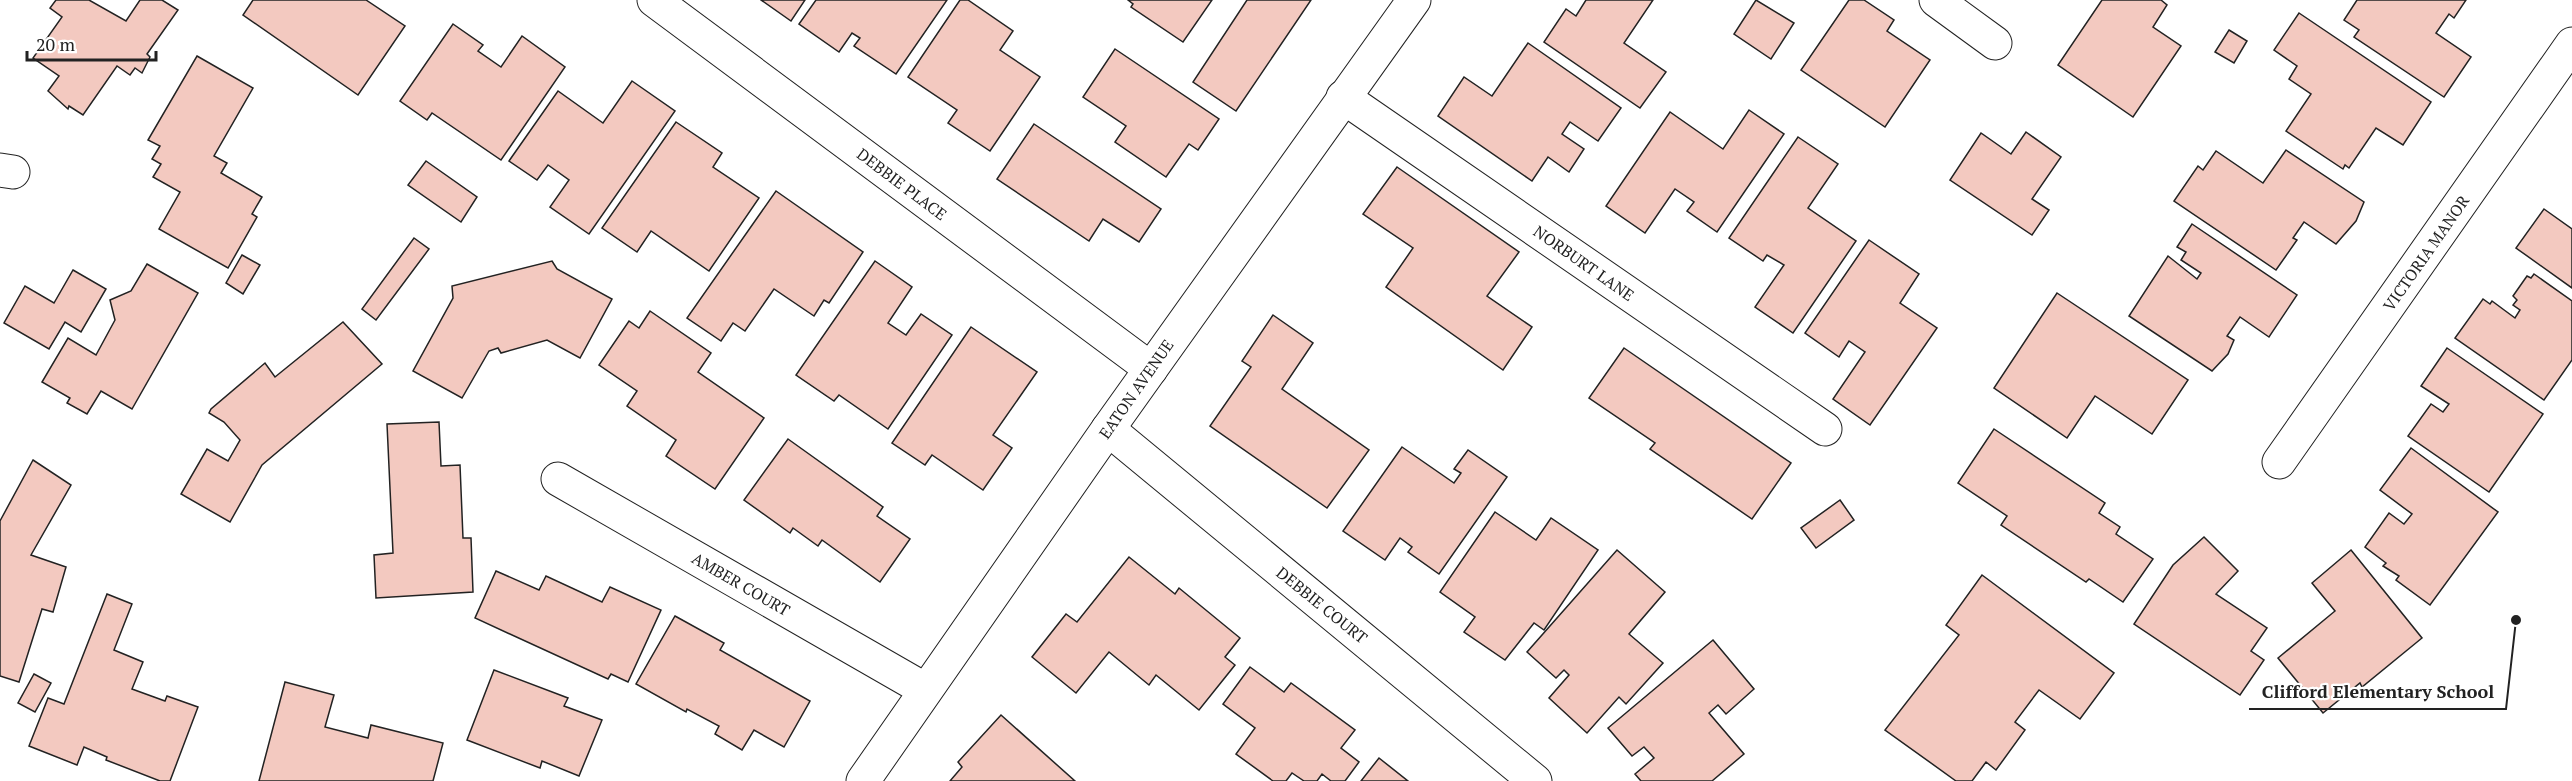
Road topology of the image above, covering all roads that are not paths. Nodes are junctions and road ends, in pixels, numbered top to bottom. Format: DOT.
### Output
graph roads {
  1 [pos="654,0"];
  2 [pos="1414,0"];
  3 [pos="1936,0"];
  4 [pos="1995,43"];
  5 [pos="2572,44"];
  6 [pos="1343,97"];
  7 [pos="1151,369"];
  8 [pos="1108,429"];
  9 [pos="1825,429"];
  10 [pos="2280,462"];
  11 [pos="558,479"];
  12 [pos="924,689"];
  13 [pos="863,781"];
  14 [pos="1535,781"];
  1 -- 7 [label="street, DEBBIE PLACE"];
  2 -- 6 [label="street, EATON AVENUE"];
  3 -- 4 [label="street"];
  5 -- 10 [label="street, VICTORIA MANOR"];
  6 -- 7 [label="street, EATON AVENUE"];
  6 -- 9 [label="street, NORBURT LANE"];
  7 -- 8 [label="street, EATON AVENUE"];
  8 -- 12 [label="street, EATON AVENUE"];
  8 -- 14 [label="street, DEBBIE COURT"];
  11 -- 12 [label="street, AMBER COURT"];
  12 -- 13 [label="street, EATON AVENUE"];
}
